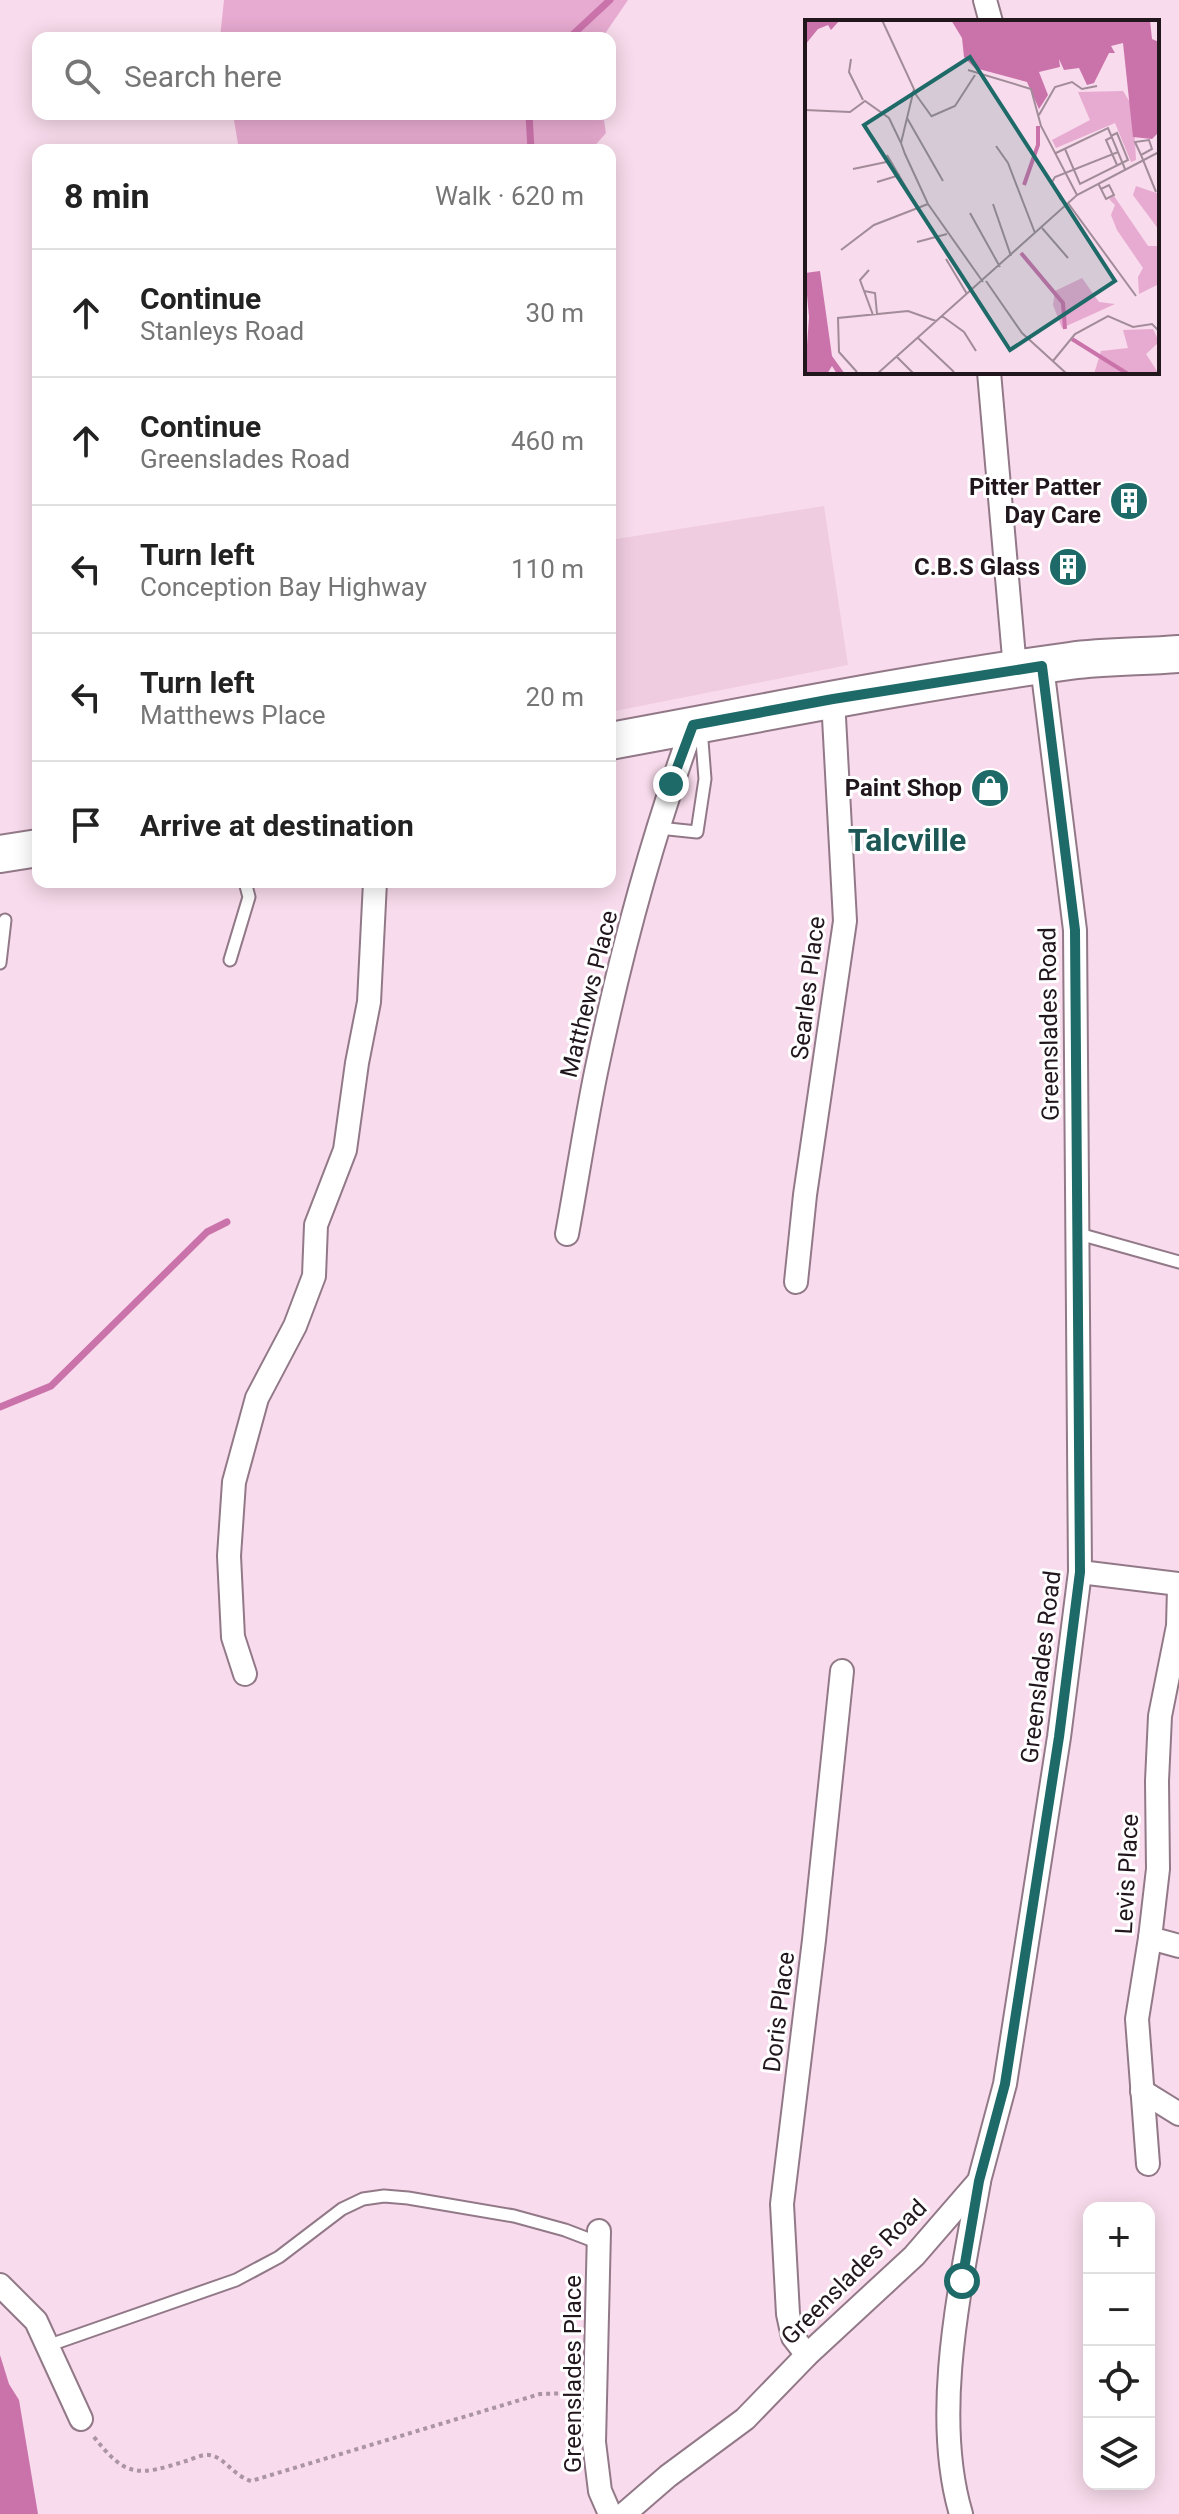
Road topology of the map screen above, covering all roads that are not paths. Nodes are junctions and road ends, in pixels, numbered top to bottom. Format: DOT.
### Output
graph roads {
  1 [pos="985,0"];
  2 [pos="990,20"];
  3 [pos="989,374"];
  4 [pos="1179,654"];
  5 [pos="1028,667"];
  6 [pos="833,699"];
  7 [pos="697,724"];
  8 [pos="616,740"];
  9 [pos="659,828"];
  10 [pos="32,849"];
  11 [pos="0,854"];
  12 [pos="247,888"];
  13 [pos="375,888"];
  14 [pos="5,920"];
  15 [pos="230,960"];
  16 [pos="0,963"];
  17 [pos="567,1234"];
  18 [pos="1079,1234"];
  19 [pos="1179,1262"];
  20 [pos="796,1282"];
  21 [pos="1080,1572"];
  22 [pos="1179,1586"];
  23 [pos="842,1671"];
  24 [pos="245,1674"];
  25 [pos="1150,1938"];
  26 [pos="1179,1946"];
  27 [pos="1142,2091"];
  28 [pos="1179,2114"];
  29 [pos="1148,2164"];
  30 [pos="979,2181"];
  31 [pos="599,2237"];
  32 [pos="0,2285"];
  33 [pos="47,2346"];
  34 [pos="807,2355"];
  35 [pos="81,2419"];
  36 [pos="610,2514"];
  37 [pos="624,2514"];
  38 [pos="961,2514"];
  1 -- 2 [label="street"];
  3 -- 5 [label="street, Greenslades Road"];
  4 -- 5 [label="main road"];
  5 -- 6 [label="main road"];
  5 -- 18 [label="street, Greenslades Road"];
  6 -- 7 [label="main road"];
  6 -- 20 [label="street, Searles Place"];
  7 -- 8 [label="main road"];
  7 -- 9 [label="street, Matthews Place"];
  7 -- 9 [label="lane"];
  9 -- 17 [label="street, Matthews Place"];
  10 -- 11 [label="main road"];
  12 -- 15 [label="lane"];
  13 -- 24 [label="street"];
  14 -- 16 [label="lane"];
  18 -- 19 [label="lane"];
  18 -- 21 [label="street, Greenslades Road"];
  21 -- 22 [label="street"];
  21 -- 30 [label="street, Greenslades Road"];
  22 -- 25 [label="street, Levis Place"];
  23 -- 34 [label="street, Doris Place"];
  25 -- 26 [label="street"];
  25 -- 27 [label="street, Levis Place"];
  27 -- 28 [label="street"];
  27 -- 29 [label="street, Levis Place"];
  30 -- 34 [label="street, Greenslades Road"];
  30 -- 38 [label="street"];
  31 -- 33 [label="lane"];
  31 -- 36 [label="street, Greenslades Place"];
  32 -- 33 [label="street"];
  33 -- 35 [label="street"];
  34 -- 37 [label="street, Greenslades Road"];
}
